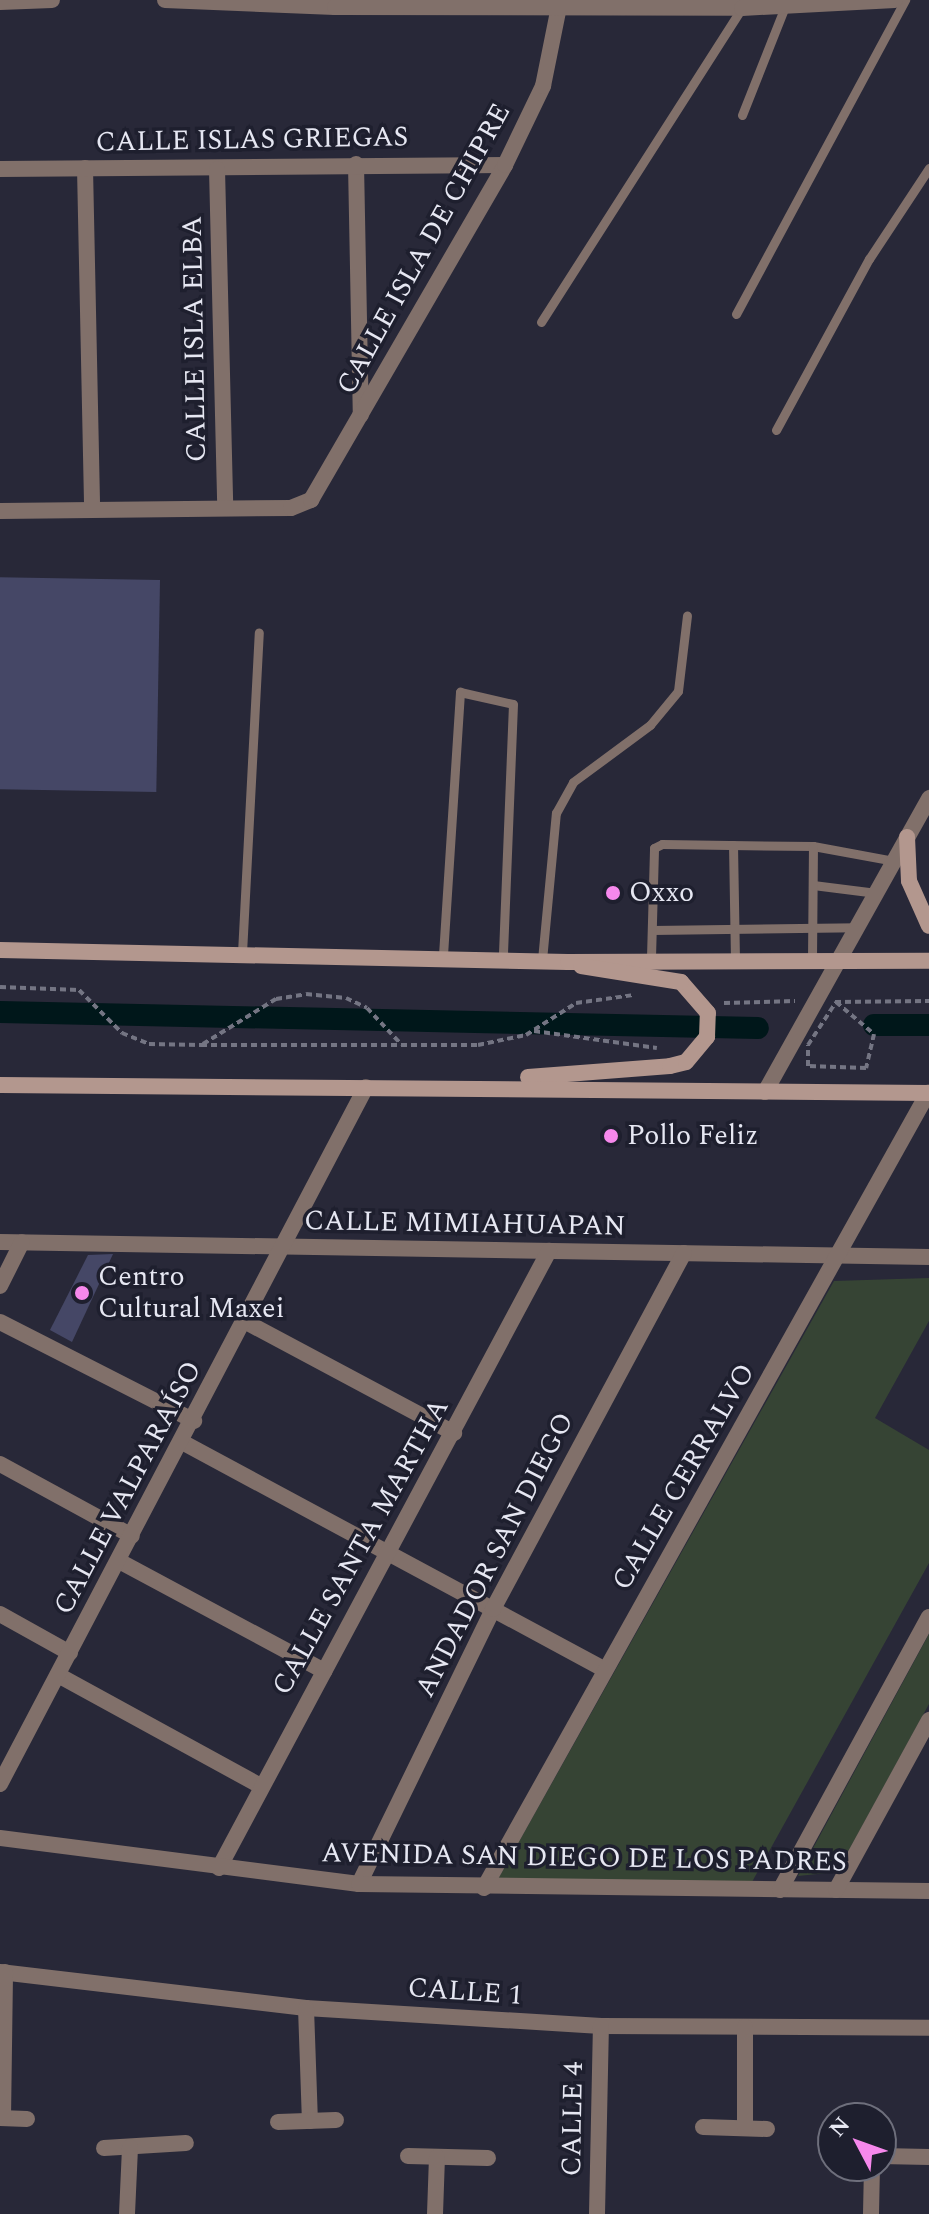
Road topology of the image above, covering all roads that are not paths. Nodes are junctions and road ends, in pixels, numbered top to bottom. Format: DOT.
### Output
graph roads {
  1 [pos="52,0"];
  2 [pos="165,0"];
  3 [pos="895,0"];
  4 [pos="905,0"];
  5 [pos="0,2"];
  6 [pos="787,2"];
  7 [pos="525,3"];
  8 [pos="337,4"];
  9 [pos="744,4"];
  10 [pos="559,7"];
  11 [pos="742,115"];
  12 [pos="356,164"];
  13 [pos="505,165"];
  14 [pos="85,168"];
  15 [pos="929,168"];
  16 [pos="0,169"];
  17 [pos="217,169"];
  18 [pos="736,314"];
  19 [pos="541,322"];
  20 [pos="361,417"];
  21 [pos="776,430"];
  22 [pos="225,507"];
  23 [pos="92,508"];
  24 [pos="0,511"];
  25 [pos="687,616"];
  26 [pos="259,632"];
  27 [pos="929,798"];
  28 [pos="907,837"];
  29 [pos="733,845"];
  30 [pos="813,846"];
  31 [pos="894,861"];
  32 [pos="813,885"];
  33 [pos="876,893"];
  34 [pos="812,925"];
  35 [pos="929,926"];
  36 [pos="734,927"];
  37 [pos="857,927"];
  38 [pos="652,930"];
  39 [pos="0,950"];
  40 [pos="242,953"];
  41 [pos="443,955"];
  42 [pos="503,957"];
  43 [pos="651,957"];
  44 [pos="735,958"];
  45 [pos="812,959"];
  46 [pos="542,960"];
  47 [pos="837,960"];
  48 [pos="929,961"];
  49 [pos="568,962"];
  50 [pos="0,1085"];
  51 [pos="500,1085"];
  52 [pos="366,1087"];
  53 [pos="765,1092"];
  54 [pos="929,1093"];
  55 [pos="0,1242"];
  56 [pos="22,1242"];
  57 [pos="286,1247"];
  58 [pos="549,1251"];
  59 [pos="842,1251"];
  60 [pos="684,1253"];
  61 [pos="929,1257"];
  62 [pos="0,1286"];
  63 [pos="0,1322"];
  64 [pos="246,1322"];
  65 [pos="194,1421"];
  66 [pos="454,1433"];
  67 [pos="182,1442"];
  68 [pos="0,1464"];
  69 [pos="132,1536"];
  70 [pos="390,1554"];
  71 [pos="119,1561"];
  72 [pos="493,1609"];
  73 [pos="0,1614"];
  74 [pos="929,1617"];
  75 [pos="70,1653"];
  76 [pos="604,1669"];
  77 [pos="324,1671"];
  78 [pos="58,1675"];
  79 [pos="929,1720"];
  80 [pos="3,1773"];
  81 [pos="261,1786"];
  82 [pos="0,1838"];
  83 [pos="219,1868"];
  84 [pos="359,1884"];
  85 [pos="484,1888"];
  86 [pos="780,1890"];
  87 [pos="836,1890"];
  88 [pos="929,1891"];
  89 [pos="2,1972"];
  90 [pos="306,2008"];
  91 [pos="601,2026"];
  92 [pos="745,2027"];
  93 [pos="929,2028"];
  94 [pos="1,2118"];
  95 [pos="27,2119"];
  96 [pos="336,2120"];
  97 [pos="310,2121"];
  98 [pos="278,2122"];
  99 [pos="703,2127"];
  100 [pos="745,2128"];
  101 [pos="767,2129"];
  102 [pos="186,2143"];
  103 [pos="130,2147"];
  104 [pos="104,2148"];
  105 [pos="408,2156"];
  106 [pos="897,2156"];
  107 [pos="437,2157"];
  108 [pos="929,2157"];
  109 [pos="488,2158"];
  110 [pos="872,2182"];
  111 [pos="127,2214"];
  112 [pos="435,2214"];
  113 [pos="597,2214"];
  114 [pos="871,2214"];
  1 -- 5 [label="street"];
  2 -- 8 [label="street"];
  3 -- 6 [label="street"];
  4 -- 18 [label="lane"];
  6 -- 9 [label="street"];
  6 -- 11 [label="lane"];
  7 -- 8 [label="street"];
  7 -- 10 [label="street"];
  9 -- 10 [label="street"];
  9 -- 19 [label="lane"];
  10 -- 13 [label="street, CALLE ISLA DE CHIPRE"];
  12 -- 13 [label="street, CALLE ISLAS GRIEGAS"];
  12 -- 17 [label="street, CALLE ISLAS GRIEGAS"];
  12 -- 20 [label="street"];
  13 -- 20 [label="street, CALLE ISLA DE CHIPRE"];
  14 -- 16 [label="street, CALLE ISLAS GRIEGAS"];
  14 -- 17 [label="street, CALLE ISLAS GRIEGAS"];
  14 -- 23 [label="street"];
  15 -- 21 [label="lane"];
  17 -- 22 [label="street, CALLE ISLA ELBA"];
  20 -- 22 [label="street, CALLE ISLA DE CHIPRE"];
  22 -- 23 [label="street"];
  23 -- 24 [label="street"];
  25 -- 46 [label="lane"];
  26 -- 40 [label="lane"];
  27 -- 28 [label="street"];
  28 -- 31 [label="street"];
  28 -- 35 [label="main road"];
  29 -- 30 [label="lane"];
  29 -- 36 [label="lane"];
  29 -- 38 [label="lane"];
  30 -- 31 [label="lane"];
  30 -- 32 [label="lane"];
  31 -- 33 [label="street"];
  32 -- 33 [label="lane"];
  32 -- 34 [label="lane"];
  33 -- 37 [label="street"];
  34 -- 36 [label="lane"];
  34 -- 37 [label="lane"];
  34 -- 45 [label="lane"];
  36 -- 38 [label="lane"];
  36 -- 44 [label="lane"];
  37 -- 47 [label="street"];
  38 -- 43 [label="lane"];
  39 -- 40 [label="main road"];
  40 -- 41 [label="main road"];
  41 -- 42 [label="main road"];
  41 -- 42 [label="lane"];
  42 -- 46 [label="main road"];
  43 -- 44 [label="main road"];
  43 -- 49 [label="main road"];
  44 -- 45 [label="main road"];
  45 -- 47 [label="main road"];
  46 -- 49 [label="main road"];
  47 -- 48 [label="main road"];
  47 -- 53 [label="street"];
  49 -- 51 [label="main road"];
  50 -- 52 [label="main road"];
  51 -- 52 [label="main road"];
  51 -- 53 [label="main road"];
  52 -- 57 [label="street, CALLE VALPARAÍSO"];
  53 -- 54 [label="main road"];
  54 -- 59 [label="street, CALLE CERRALVO"];
  55 -- 56 [label="street, CALLE MIMIAHUAPAN"];
  56 -- 57 [label="street, CALLE MIMIAHUAPAN"];
  56 -- 62 [label="street"];
  57 -- 58 [label="street, CALLE MIMIAHUAPAN"];
  57 -- 64 [label="street, CALLE VALPARAÍSO"];
  58 -- 60 [label="street, CALLE MIMIAHUAPAN"];
  58 -- 66 [label="street, CALLE SANTA MARTHA"];
  59 -- 60 [label="street, CALLE MIMIAHUAPAN"];
  59 -- 61 [label="street, CALLE MIMIAHUAPAN"];
  59 -- 76 [label="street, CALLE CERRALVO"];
  60 -- 72 [label="street, ANDADOR SAN DIEGO"];
  63 -- 65 [label="street"];
  64 -- 65 [label="street, CALLE VALPARAÍSO"];
  64 -- 66 [label="street"];
  65 -- 67 [label="street, CALLE VALPARAÍSO"];
  66 -- 70 [label="street, CALLE SANTA MARTHA"];
  67 -- 69 [label="street, CALLE VALPARAÍSO"];
  67 -- 70 [label="street"];
  68 -- 69 [label="street"];
  69 -- 71 [label="street, CALLE VALPARAÍSO"];
  70 -- 72 [label="street"];
  70 -- 77 [label="street, CALLE SANTA MARTHA"];
  71 -- 75 [label="street, CALLE VALPARAÍSO"];
  71 -- 77 [label="street"];
  72 -- 76 [label="street"];
  72 -- 84 [label="street, ANDADOR SAN DIEGO"];
  73 -- 75 [label="street"];
  74 -- 86 [label="street"];
  75 -- 78 [label="street, CALLE VALPARAÍSO"];
  76 -- 85 [label="street, CALLE CERRALVO"];
  77 -- 81 [label="street, CALLE SANTA MARTHA"];
  78 -- 80 [label="street, CALLE VALPARAÍSO"];
  78 -- 81 [label="street"];
  79 -- 87 [label="street"];
  81 -- 83 [label="street, CALLE SANTA MARTHA"];
  82 -- 83 [label="street, AVENIDA SAN DIEGO DE LOS PADRES"];
  83 -- 84 [label="street, AVENIDA SAN DIEGO DE LOS PADRES"];
  84 -- 85 [label="street, AVENIDA SAN DIEGO DE LOS PADRES"];
  85 -- 86 [label="street, AVENIDA SAN DIEGO DE LOS PADRES"];
  86 -- 87 [label="street, AVENIDA SAN DIEGO DE LOS PADRES"];
  87 -- 88 [label="street, AVENIDA SAN DIEGO DE LOS PADRES"];
  89 -- 90 [label="street, CALLE 1"];
  89 -- 94 [label="street"];
  90 -- 91 [label="street, CALLE 1"];
  90 -- 97 [label="street"];
  91 -- 92 [label="street, CALLE 1"];
  91 -- 113 [label="street, CALLE 4"];
  92 -- 93 [label="street, CALLE 1"];
  92 -- 100 [label="street"];
  94 -- 95 [label="street"];
  96 -- 97 [label="street"];
  97 -- 98 [label="street"];
  99 -- 100 [label="street"];
  100 -- 101 [label="street"];
  102 -- 103 [label="street"];
  103 -- 104 [label="street"];
  103 -- 111 [label="street"];
  105 -- 107 [label="street"];
  106 -- 108 [label="street"];
  107 -- 109 [label="street"];
  107 -- 112 [label="street"];
  110 -- 114 [label="street"];
}
